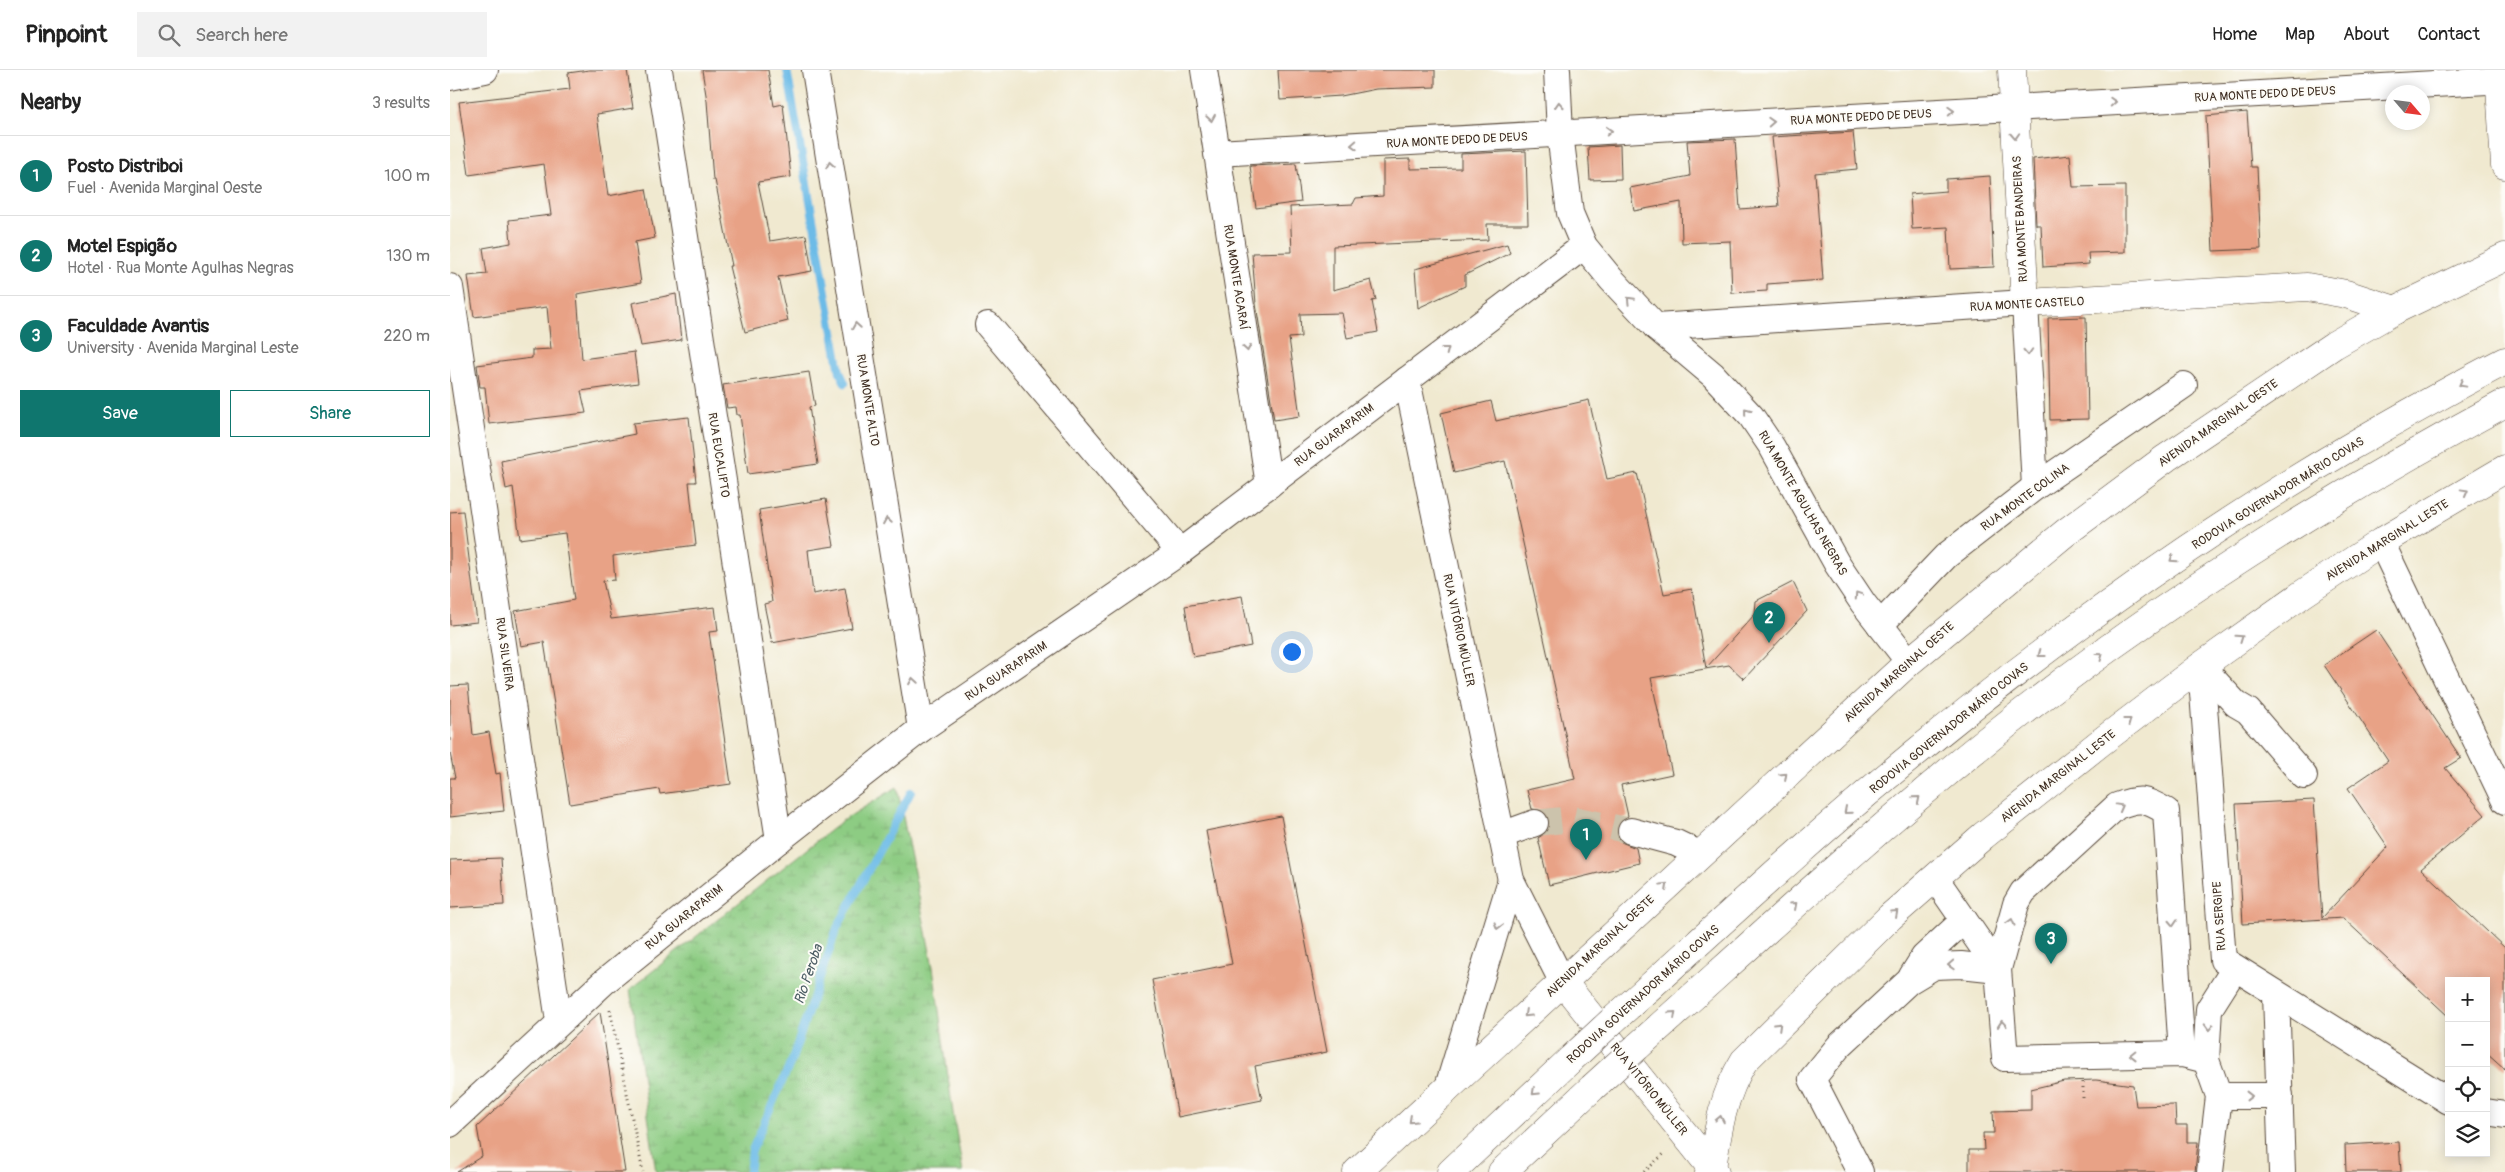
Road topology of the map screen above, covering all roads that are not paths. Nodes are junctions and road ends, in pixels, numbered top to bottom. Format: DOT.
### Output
graph roads {
  1 [pos="484,70"];
  2 [pos="659,70"];
  3 [pos="815,70"];
  4 [pos="1204,70"];
  5 [pos="1557,70"];
  6 [pos="2012,70"];
  7 [pos="450,77"];
  8 [pos="2501,77"];
  9 [pos="2014,108"];
  10 [pos="1560,134"];
  11 [pos="1217,153"];
  12 [pos="2505,165"];
  13 [pos="1584,246"];
  14 [pos="2505,257"];
  15 [pos="450,287"];
  16 [pos="2025,304"];
  17 [pos="2395,310"];
  18 [pos="988,325"];
  19 [pos="1656,327"];
  20 [pos="2505,362"];
  21 [pos="1407,380"];
  22 [pos="2184,385"];
  23 [pos="2505,403"];
  24 [pos="2505,469"];
  25 [pos="1269,485"];
  26 [pos="2035,487"];
  27 [pos="2381,542"];
  28 [pos="1180,552"];
  29 [pos="1880,625"];
  30 [pos="1909,662"];
  31 [pos="2200,666"];
  32 [pos="921,729"];
  33 [pos="2304,776"];
  34 [pos="2505,801"];
  35 [pos="1535,823"];
  36 [pos="1632,831"];
  37 [pos="1502,835"];
  38 [pos="779,840"];
  39 [pos="1699,854"];
  40 [pos="1935,878"];
  41 [pos="1512,880"];
  42 [pos="1964,920"];
  43 [pos="2235,968"];
  44 [pos="1998,969"];
  45 [pos="1562,981"];
  46 [pos="1909,981"];
  47 [pos="2276,994"];
  48 [pos="559,1021"];
  49 [pos="2194,1057"];
  50 [pos="1448,1087"];
  51 [pos="2219,1096"];
  52 [pos="2280,1096"];
  53 [pos="2445,1099"];
  54 [pos="2490,1113"];
  55 [pos="2505,1115"];
  56 [pos="450,1124"];
  57 [pos="1712,1171"];
  58 [pos="1357,1172"];
  59 [pos="1451,1172"];
  60 [pos="1502,1172"];
  61 [pos="1860,1172"];
  62 [pos="2210,1172"];
  63 [pos="2282,1172"];
  1 -- 7 [label="street"];
  2 -- 38 [label="street, RUA EUCALIPTO"];
  32 -- 3 [label="street, RUA MONTE ALTO, one-way"];
  4 -- 11 [label="street, RUA MONTE ACARAÍ, one-way"];
  10 -- 5 [label="street, RUA MONTE AGULHAS NEGRAS, one-way"];
  6 -- 9 [label="main road, RUA MONTE BANDEIRAS"];
  9 -- 8 [label="street, RUA MONTE DEDO DE DEUS, one-way"];
  8 -- 12 [label="main road"];
  10 -- 9 [label="street, RUA MONTE DEDO DE DEUS, one-way"];
  9 -- 16 [label="main road, RUA MONTE BANDEIRAS, one-way"];
  10 -- 11 [label="street, RUA MONTE DEDO DE DEUS, one-way"];
  10 -- 13 [label="street, RUA MONTE AGULHAS NEGRAS"];
  11 -- 25 [label="street, RUA MONTE ACARAÍ, one-way"];
  19 -- 13 [label="street, RUA MONTE AGULHAS NEGRAS, one-way"];
  21 -- 13 [label="street, RUA GUARAPARIM, one-way"];
  14 -- 17 [label="main road, AVENIDA MARGINAL OESTE"];
  15 -- 48 [label="street, RUA SILVEIRA"];
  16 -- 17 [label="main road, RUA MONTE CASTELO"];
  16 -- 19 [label="street, RUA MONTE CASTELO"];
  16 -- 26 [label="street, RUA MONTE BANDEIRAS, one-way"];
  17 -- 30 [label="main road, AVENIDA MARGINAL OESTE"];
  18 -- 28 [label="street"];
  29 -- 19 [label="street, RUA MONTE AGULHAS NEGRAS, one-way"];
  20 -- 59 [label="main road, RODOVIA GOVERNADOR MÁRIO COVAS, one-way, bridge"];
  21 -- 25 [label="street, RUA GUARAPARIM"];
  21 -- 37 [label="street, RUA VITÓRIO MÜLLER"];
  22 -- 26 [label="street, RUA MONTE COLINA"];
  60 -- 23 [label="main road, one-way, bridge"];
  27 -- 24 [label="main road, AVENIDA MARGINAL LESTE, one-way"];
  25 -- 28 [label="street, RUA GUARAPARIM"];
  26 -- 29 [label="street, RUA MONTE COLINA"];
  31 -- 27 [label="main road, AVENIDA MARGINAL LESTE, one-way"];
  27 -- 34 [label="street"];
  28 -- 32 [label="street, RUA GUARAPARIM"];
  29 -- 30 [label="street, RUA MONTE AGULHAS NEGRAS"];
  39 -- 30 [label="main road, AVENIDA MARGINAL OESTE, one-way"];
  31 -- 33 [label="street"];
  40 -- 31 [label="main road, AVENIDA MARGINAL LESTE, one-way"];
  31 -- 43 [label="street, RUA SERGIPE"];
  32 -- 38 [label="street, RUA GUARAPARIM"];
  35 -- 37 [label="street"];
  36 -- 39 [label="street"];
  37 -- 41 [label="street, RUA VITÓRIO MÜLLER"];
  38 -- 48 [label="street, RUA GUARAPARIM"];
  45 -- 39 [label="main road, AVENIDA MARGINAL OESTE, one-way"];
  40 -- 42 [label="street"];
  57 -- 40 [label="main road, AVENIDA MARGINAL LESTE, one-way"];
  41 -- 45 [label="street, RUA VITÓRIO MÜLLER"];
  41 -- 50 [label="street, RUA VITÓRIO MÜLLER, one-way"];
  42 -- 44 [label="street"];
  42 -- 46 [label="street"];
  43 -- 47 [label="street, RUA SERGIPE"];
  43 -- 49 [label="street, one-way"];
  44 -- 46 [label="street, one-way"];
  49 -- 44 [label="street, one-way"];
  44 -- 49 [label="street, one-way"];
  45 -- 50 [label="main road, AVENIDA MARGINAL OESTE, one-way"];
  45 -- 57 [label="main road, RUA VITÓRIO MÜLLER"];
  46 -- 61 [label="street"];
  47 -- 52 [label="street"];
  47 -- 53 [label="street, RUA SERGIPE"];
  48 -- 56 [label="street, RUA GUARAPARIM"];
  49 -- 51 [label="street"];
  50 -- 58 [label="main road, AVENIDA MARGINAL OESTE, one-way"];
  51 -- 52 [label="street, one-way"];
  51 -- 62 [label="street"];
  52 -- 63 [label="street"];
  54 -- 55 [label="street"];
}
